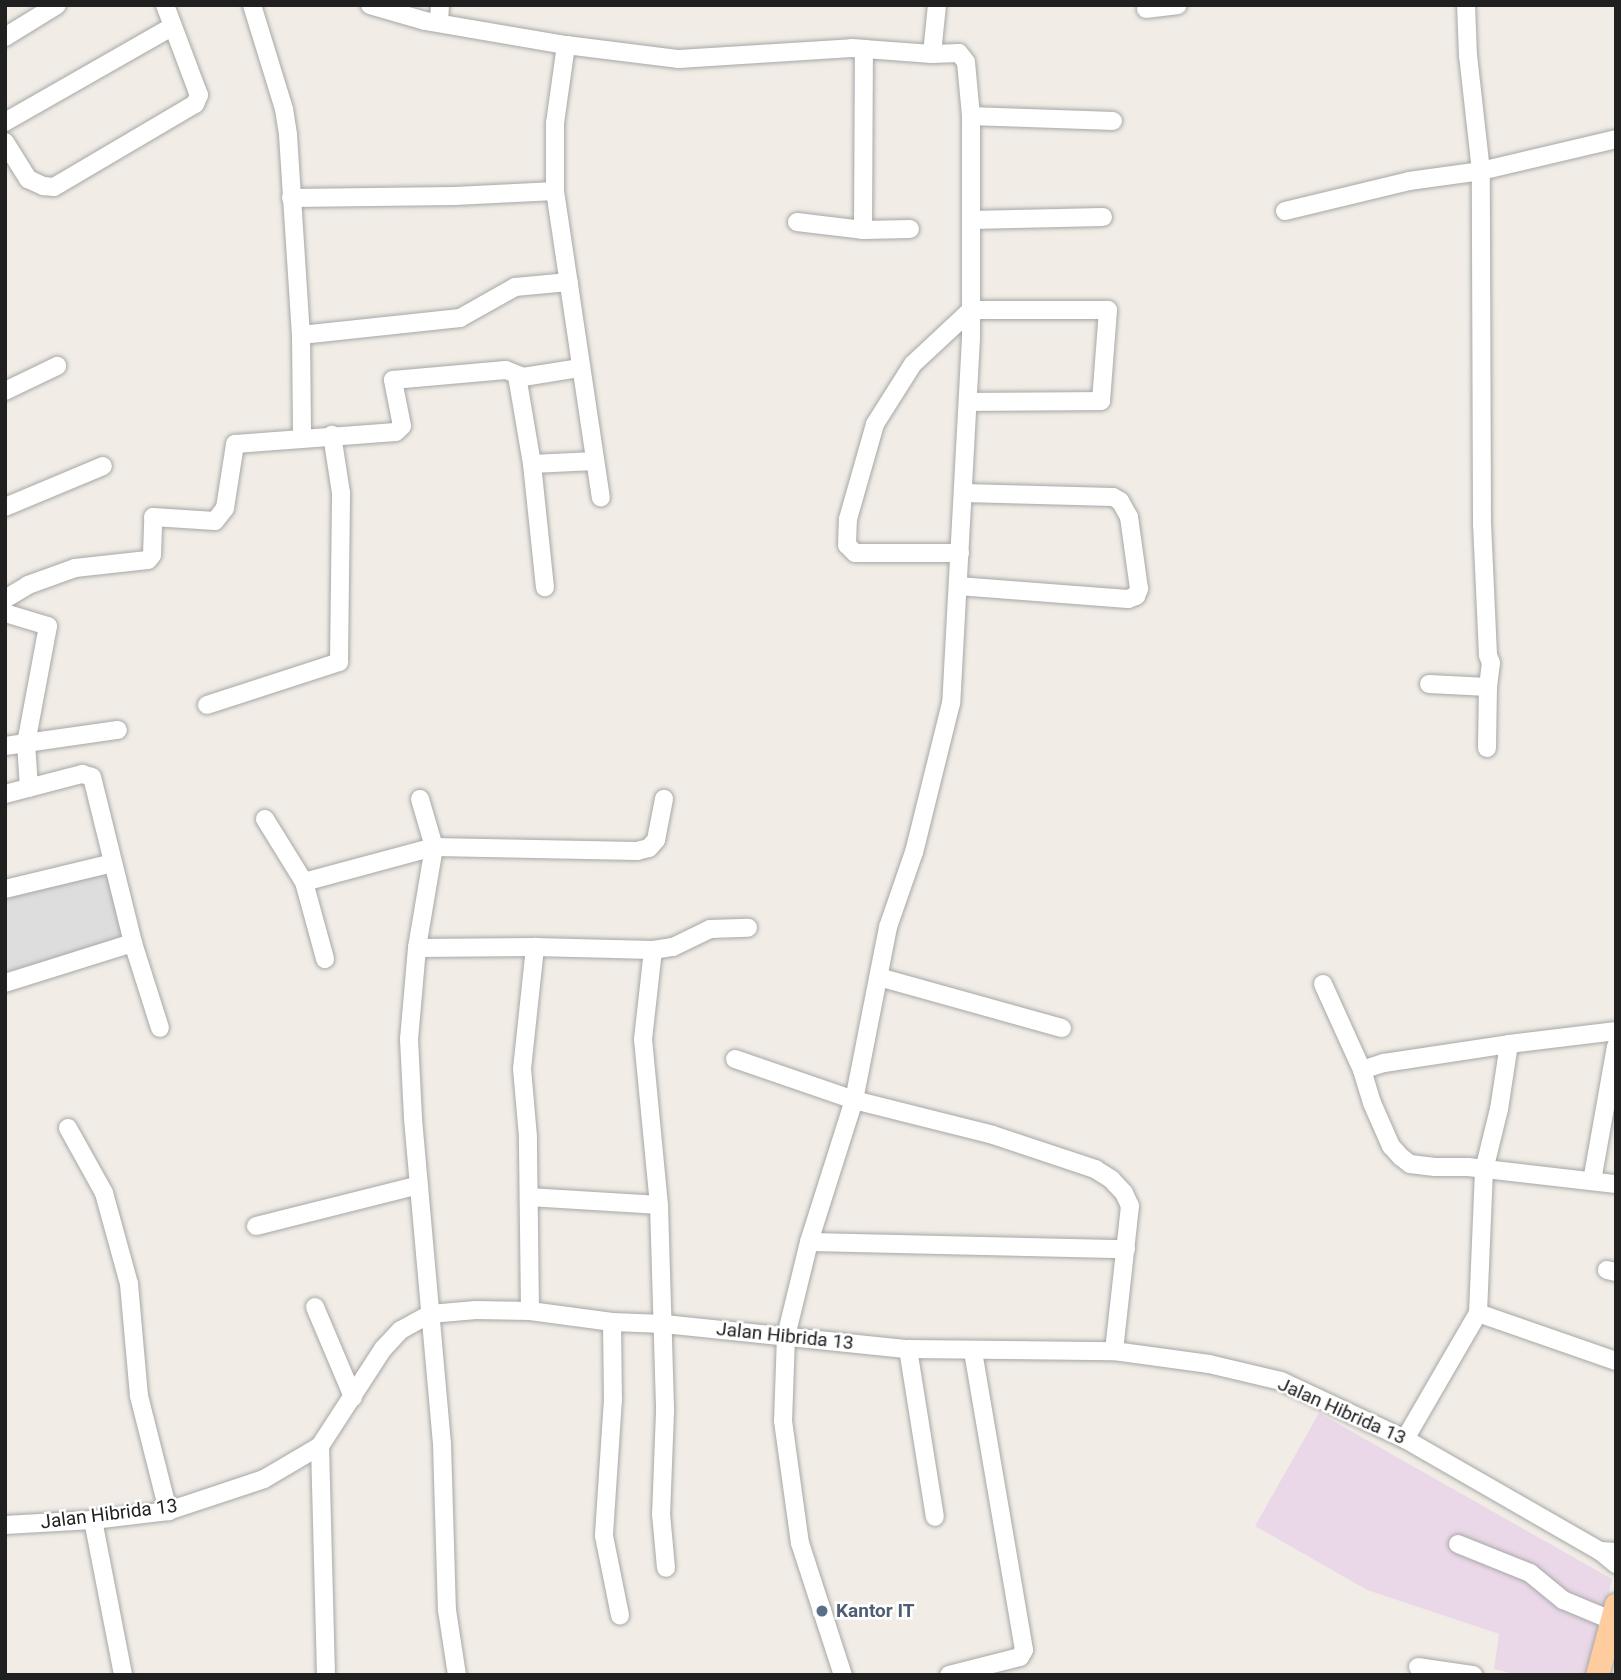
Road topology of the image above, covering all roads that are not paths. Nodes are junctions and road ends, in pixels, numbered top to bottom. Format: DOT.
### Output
graph roads {
  1 [pos="57,5"];
  2 [pos="165,5"];
  3 [pos="251,5"];
  4 [pos="370,5"];
  5 [pos="937,5"];
  6 [pos="1178,5"];
  7 [pos="1466,5"];
  8 [pos="1146,9"];
  9 [pos="440,14"];
  10 [pos="173,26"];
  11 [pos="5,37"];
  12 [pos="566,45"];
  13 [pos="864,49"];
  14 [pos="932,54"];
  15 [pos="971,116"];
  16 [pos="1112,121"];
  17 [pos="5,122"];
  18 [pos="1616,139"];
  19 [pos="5,142"];
  20 [pos="1480,171"];
  21 [pos="555,191"];
  22 [pos="290,198"];
  23 [pos="1285,211"];
  24 [pos="1103,216"];
  25 [pos="971,220"];
  26 [pos="797,222"];
  27 [pos="910,229"];
  28 [pos="863,230"];
  29 [pos="569,282"];
  30 [pos="971,310"];
  31 [pos="301,335"];
  32 [pos="57,366"];
  33 [pos="580,368"];
  34 [pos="517,376"];
  35 [pos="5,391"];
  36 [pos="968,402"];
  37 [pos="332,435"];
  38 [pos="302,437"];
  39 [pos="595,461"];
  40 [pos="532,464"];
  41 [pos="103,466"];
  42 [pos="963,493"];
  43 [pos="601,498"];
  44 [pos="5,507"];
  45 [pos="960,554"];
  46 [pos="958,586"];
  47 [pos="545,587"];
  48 [pos="5,599"];
  49 [pos="5,613"];
  50 [pos="1429,684"];
  51 [pos="1488,687"];
  52 [pos="207,705"];
  53 [pos="118,730"];
  54 [pos="26,743"];
  55 [pos="5,746"];
  56 [pos="1487,748"];
  57 [pos="29,788"];
  58 [pos="5,794"];
  59 [pos="420,799"];
  60 [pos="664,799"];
  61 [pos="265,819"];
  62 [pos="434,847"];
  63 [pos="113,863"];
  64 [pos="304,882"];
  65 [pos="5,889"];
  66 [pos="748,928"];
  67 [pos="133,943"];
  68 [pos="535,947"];
  69 [pos="417,948"];
  70 [pos="653,950"];
  71 [pos="325,959"];
  72 [pos="879,977"];
  73 [pos="5,983"];
  74 [pos="1323,984"];
  75 [pos="160,1028"];
  76 [pos="1062,1028"];
  77 [pos="1616,1031"];
  78 [pos="1509,1044"];
  79 [pos="1616,1046"];
  80 [pos="735,1059"];
  81 [pos="1363,1070"];
  82 [pos="854,1100"];
  83 [pos="68,1128"];
  84 [pos="1484,1170"];
  85 [pos="1592,1181"];
  86 [pos="1616,1184"];
  87 [pos="419,1185"];
  88 [pos="529,1197"];
  89 [pos="659,1205"];
  90 [pos="256,1226"];
  91 [pos="809,1242"];
  92 [pos="1126,1249"];
  93 [pos="315,1307"];
  94 [pos="530,1311"];
  95 [pos="1478,1313"];
  96 [pos="430,1314"];
  97 [pos="612,1322"];
  98 [pos="664,1324"];
  99 [pos="786,1336"];
  100 [pos="908,1349"];
  101 [pos="973,1351"];
  102 [pos="1114,1351"];
  103 [pos="1616,1361"];
  104 [pos="354,1397"];
  105 [pos="1405,1439"];
  106 [pos="320,1446"];
  107 [pos="168,1511"];
  108 [pos="935,1517"];
  109 [pos="93,1520"];
  110 [pos="5,1525"];
  111 [pos="1458,1544"];
  112 [pos="1608,1552"];
  113 [pos="1616,1564"];
  114 [pos="666,1568"];
  115 [pos="1613,1612"];
  116 [pos="620,1615"];
  117 [pos="1418,1667"];
  118 [pos="123,1675"];
  119 [pos="326,1675"];
  120 [pos="457,1675"];
  121 [pos="843,1675"];
  122 [pos="949,1675"];
  123 [pos="1473,1675"];
  124 [pos="1597,1675"];
  1 -- 11 [label="street"];
  2 -- 10 [label="street"];
  3 -- 22 [label="street"];
  4 -- 9 [label="street"];
  5 -- 14 [label="street"];
  6 -- 8 [label="street"];
  7 -- 20 [label="street"];
  9 -- 12 [label="street"];
  10 -- 17 [label="street"];
  10 -- 19 [label="street"];
  12 -- 13 [label="street"];
  12 -- 21 [label="street"];
  13 -- 14 [label="street"];
  13 -- 28 [label="street"];
  14 -- 15 [label="street"];
  15 -- 16 [label="street"];
  15 -- 25 [label="street"];
  18 -- 20 [label="street"];
  20 -- 23 [label="street"];
  20 -- 51 [label="street"];
  21 -- 22 [label="street"];
  21 -- 29 [label="street"];
  22 -- 31 [label="street"];
  24 -- 25 [label="street"];
  25 -- 30 [label="street"];
  26 -- 28 [label="street"];
  27 -- 28 [label="street"];
  29 -- 31 [label="street"];
  29 -- 33 [label="street"];
  30 -- 36 [label="street"];
  30 -- 36 [label="street"];
  30 -- 45 [label="street"];
  31 -- 38 [label="street"];
  32 -- 35 [label="street"];
  33 -- 34 [label="street"];
  33 -- 39 [label="street"];
  34 -- 37 [label="street"];
  34 -- 40 [label="street"];
  36 -- 42 [label="street"];
  37 -- 38 [label="street"];
  37 -- 52 [label="street"];
  38 -- 48 [label="street"];
  39 -- 40 [label="street"];
  39 -- 43 [label="street"];
  40 -- 47 [label="street"];
  41 -- 44 [label="street"];
  42 -- 45 [label="street"];
  42 -- 46 [label="street"];
  45 -- 46 [label="street"];
  46 -- 72 [label="street"];
  49 -- 54 [label="street"];
  50 -- 51 [label="street"];
  51 -- 56 [label="street"];
  53 -- 54 [label="street"];
  54 -- 55 [label="street"];
  54 -- 57 [label="street"];
  57 -- 58 [label="street"];
  57 -- 63 [label="street"];
  59 -- 62 [label="street"];
  60 -- 62 [label="street"];
  61 -- 64 [label="street"];
  62 -- 64 [label="street"];
  62 -- 69 [label="street"];
  63 -- 65 [label="street"];
  63 -- 67 [label="street"];
  64 -- 71 [label="street"];
  66 -- 70 [label="street"];
  67 -- 73 [label="street"];
  67 -- 75 [label="street"];
  68 -- 69 [label="street"];
  68 -- 70 [label="street"];
  68 -- 88 [label="street"];
  69 -- 87 [label="street"];
  70 -- 89 [label="street"];
  72 -- 76 [label="street"];
  72 -- 82 [label="street"];
  74 -- 81 [label="street"];
  77 -- 78 [label="street"];
  78 -- 81 [label="street"];
  78 -- 84 [label="street"];
  79 -- 85 [label="street"];
  80 -- 82 [label="street"];
  81 -- 84 [label="street"];
  82 -- 91 [label="street"];
  82 -- 92 [label="street"];
  83 -- 107 [label="street"];
  84 -- 85 [label="street"];
  84 -- 95 [label="street"];
  85 -- 86 [label="street"];
  87 -- 90 [label="street"];
  87 -- 96 [label="street"];
  88 -- 89 [label="street"];
  88 -- 94 [label="street"];
  89 -- 98 [label="street"];
  91 -- 92 [label="street"];
  91 -- 99 [label="street"];
  92 -- 102 [label="street"];
  93 -- 104 [label="street"];
  94 -- 96 [label="street, Jalan Hibrida 13"];
  94 -- 97 [label="street, Jalan Hibrida 13"];
  95 -- 103 [label="street"];
  95 -- 105 [label="street"];
  96 -- 104 [label="street, Jalan Hibrida 13"];
  96 -- 120 [label="street"];
  97 -- 98 [label="street, Jalan Hibrida 13"];
  97 -- 116 [label="street"];
  98 -- 99 [label="street, Jalan Hibrida 13"];
  98 -- 114 [label="street"];
  99 -- 100 [label="street, Jalan Hibrida 13"];
  99 -- 121 [label="street"];
  100 -- 101 [label="street, Jalan Hibrida 13"];
  100 -- 108 [label="street"];
  101 -- 102 [label="street, Jalan Hibrida 13"];
  101 -- 122 [label="street"];
  102 -- 105 [label="street, Jalan Hibrida 13"];
  104 -- 106 [label="street, Jalan Hibrida 13"];
  105 -- 112 [label="street, Jalan Hibrida 13"];
  106 -- 107 [label="street, Jalan Hibrida 13"];
  106 -- 119 [label="street"];
  107 -- 109 [label="street, Jalan Hibrida 13"];
  109 -- 110 [label="street, Jalan Hibrida 13"];
  109 -- 118 [label="street"];
  111 -- 115 [label="street"];
  112 -- 113 [label="street, Jalan Hibrida 13"];
  115 -- 124 [label="main road"];
  117 -- 123 [label="street"];
}
